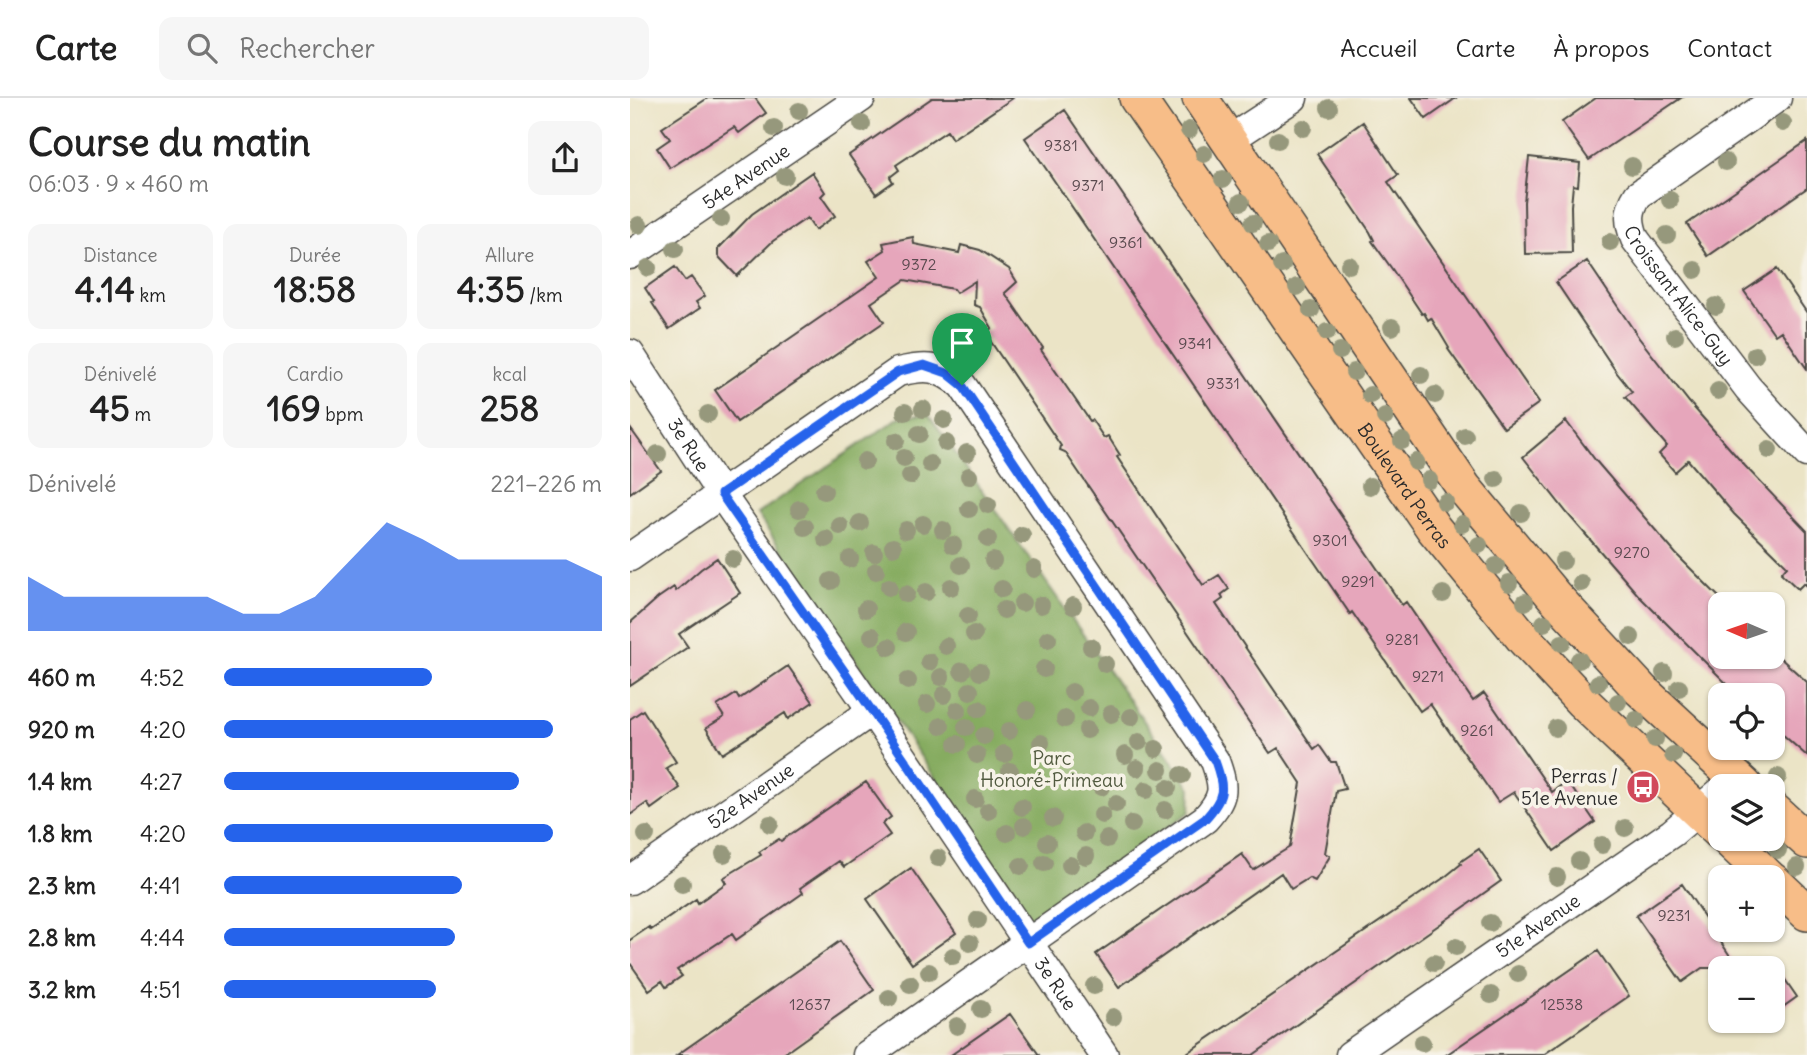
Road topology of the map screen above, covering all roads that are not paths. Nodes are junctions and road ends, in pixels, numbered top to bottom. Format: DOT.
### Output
graph roads {
  1 [pos="861,98"];
  2 [pos="1137,98"];
  3 [pos="1200,98"];
  4 [pos="1293,98"];
  5 [pos="1777,98"];
  6 [pos="1229,140"];
  7 [pos="630,255"];
  8 [pos="630,354"];
  9 [pos="1807,453"];
  10 [pos="721,494"];
  11 [pos="630,557"];
  12 [pos="872,711"];
  13 [pos="1708,776"];
  14 [pos="1708,786"];
  15 [pos="1708,809"];
  16 [pos="1785,821"];
  17 [pos="1807,841"];
  18 [pos="1741,851"];
  19 [pos="1755,865"];
  20 [pos="630,880"];
  21 [pos="1785,892"];
  22 [pos="1807,913"];
  23 [pos="1028,943"];
  24 [pos="867,1055"];
  25 [pos="1104,1055"];
  26 [pos="1350,1055"];
  1 -- 7 [label="street, 54e Avenue"];
  2 -- 14 [label="main road, Boulevard Perras"];
  3 -- 6 [label="main road"];
  4 -- 6 [label="street"];
  5 -- 9 [label="street, Croissant Alice-Guy"];
  6 -- 13 [label="main road"];
  8 -- 10 [label="street, 3e Rue"];
  10 -- 11 [label="street"];
  10 -- 12 [label="street, 3e Rue"];
  10 -- 23 [label="street"];
  12 -- 20 [label="street, 52e Avenue"];
  12 -- 23 [label="street, 3e Rue"];
  15 -- 26 [label="street, 51e Avenue"];
  16 -- 17 [label="main road"];
  18 -- 19 [label="main road"];
  21 -- 22 [label="main road"];
  23 -- 24 [label="street"];
  23 -- 25 [label="street, 3e Rue"];
}
